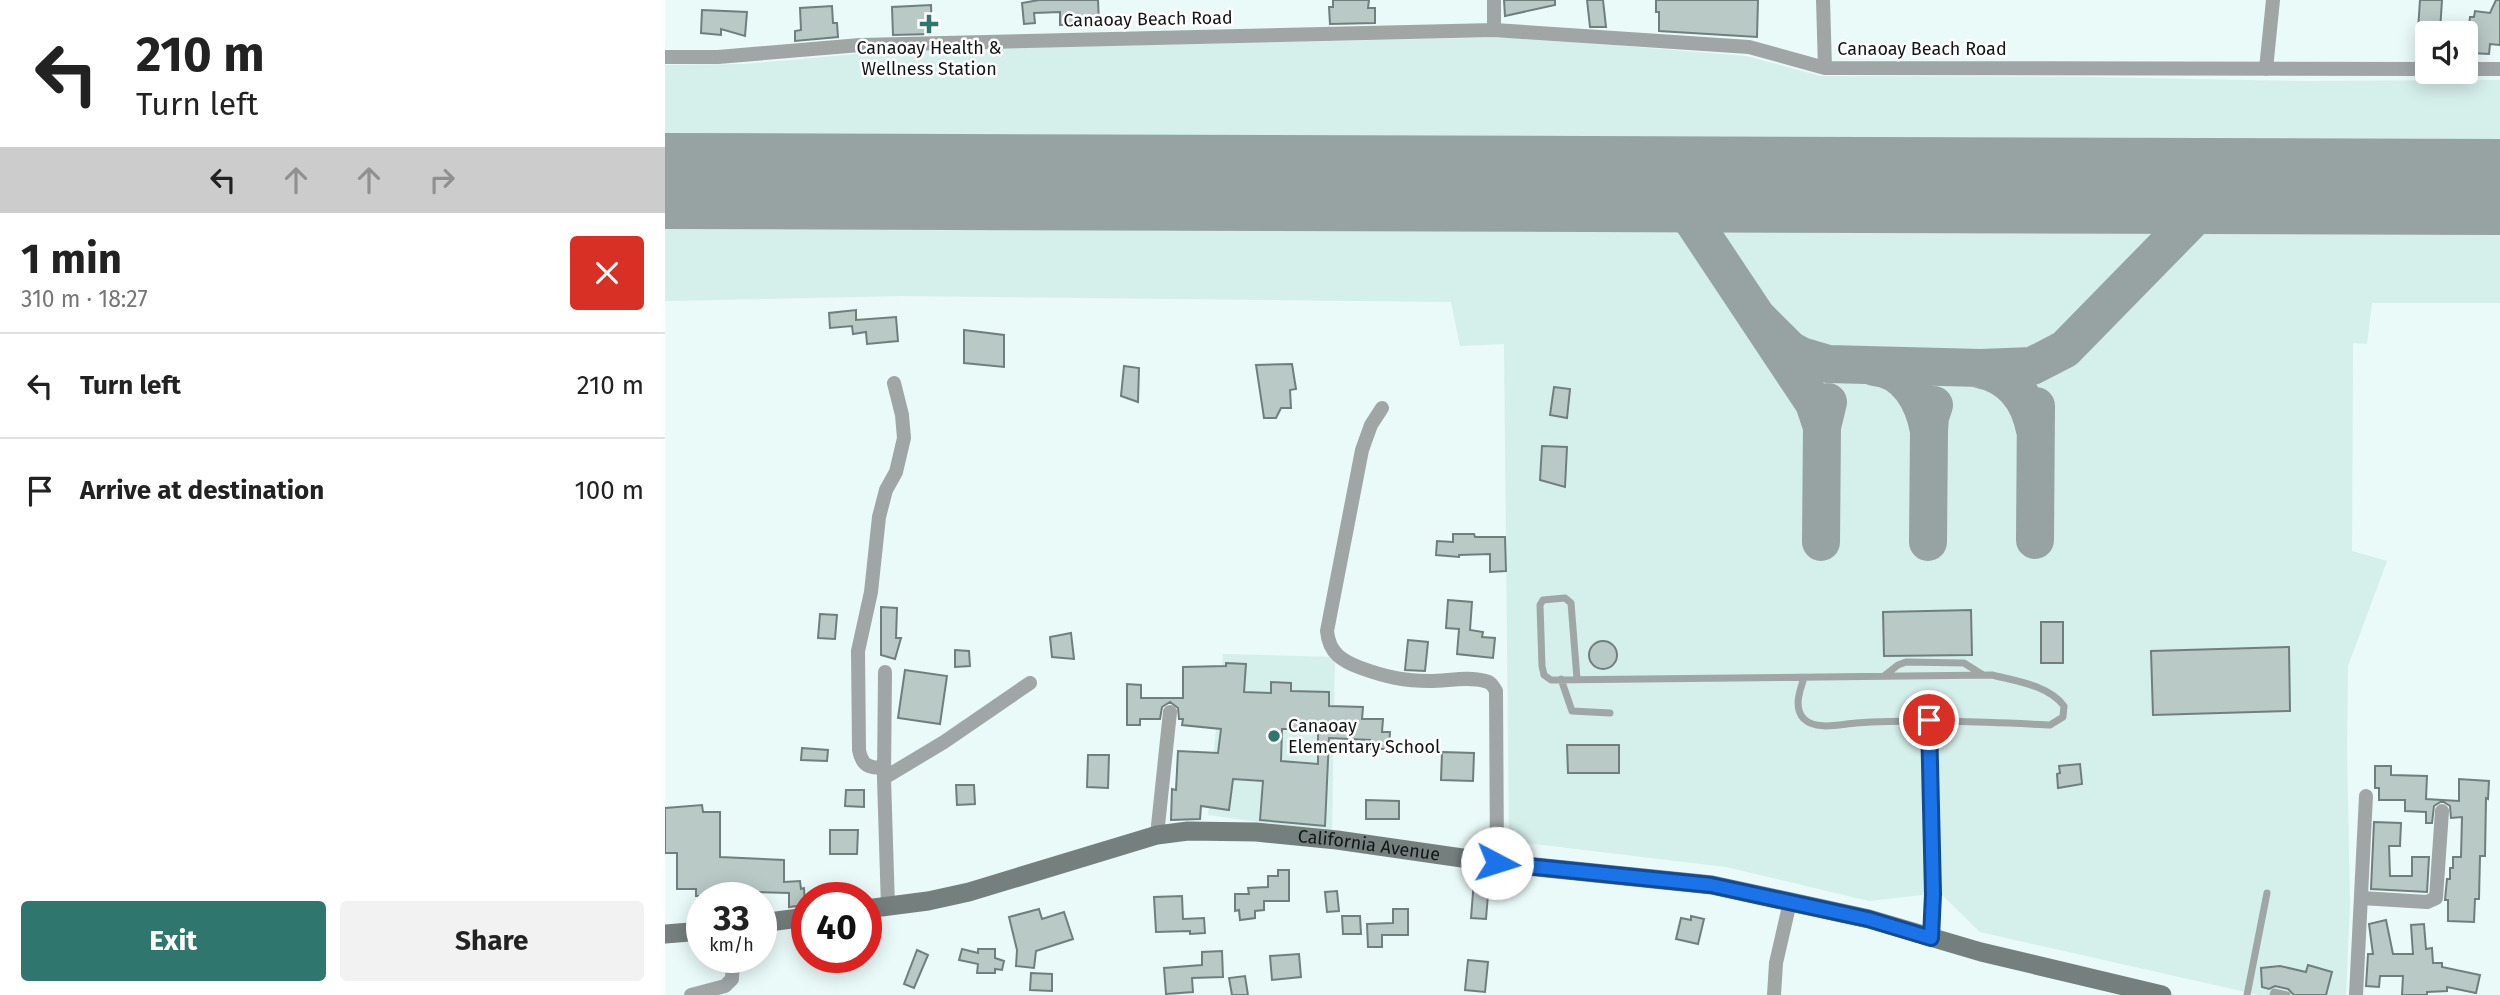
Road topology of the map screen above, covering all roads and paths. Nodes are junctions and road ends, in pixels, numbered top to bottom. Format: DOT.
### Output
graph roads {
  1 [pos="1494,0"];
  2 [pos="1823,0"];
  3 [pos="2273,0"];
  4 [pos="1495,30"];
  5 [pos="665,57"];
  6 [pos="1825,68"];
  7 [pos="2266,68"];
  8 [pos="2415,69"];
  9 [pos="2478,69"];
  10 [pos="2500,69"];
  11 [pos="894,383"];
  12 [pos="1382,408"];
  13 [pos="885,672"];
  14 [pos="1983,675"];
  15 [pos="1883,676"];
  16 [pos="1804,678"];
  17 [pos="1561,679"];
  18 [pos="1577,679"];
  19 [pos="1030,683"];
  20 [pos="1170,712"];
  21 [pos="1610,713"];
  22 [pos="1929,720"];
  23 [pos="884,773"];
  24 [pos="2366,796"];
  25 [pos="2442,811"];
  26 [pos="1157,835"];
  27 [pos="1497,863"];
  28 [pos="2267,893"];
  29 [pos="2361,898"];
  30 [pos="1790,902"];
  31 [pos="888,907"];
  32 [pos="882,908"];
  33 [pos="686,932"];
  34 [pos="665,934"];
  35 [pos="1931,938"];
  36 [pos="732,973"];
  37 [pos="2154,994"];
  38 [pos="691,995"];
  39 [pos="1774,995"];
  40 [pos="2247,995"];
  41 [pos="2273,995"];
  42 [pos="2287,995"];
  43 [pos="2356,995"];
  1 -- 4 [label="street"];
  2 -- 6 [label="street"];
  3 -- 7 [label="street"];
  4 -- 5 [label="street, Canaoay Beach Road"];
  4 -- 6 [label="street, Canaoay Beach Road"];
  6 -- 7 [label="street, Canaoay Beach Road"];
  7 -- 8 [label="street, Canaoay Beach Road"];
  9 -- 10 [label="street"];
  11 -- 23 [label="street"];
  12 -- 27 [label="street"];
  13 -- 23 [label="street"];
  14 -- 15 [label="lane"];
  14 -- 15 [label="lane"];
  14 -- 22 [label="lane"];
  15 -- 16 [label="lane"];
  16 -- 18 [label="lane"];
  16 -- 22 [label="lane"];
  17 -- 18 [label="lane"];
  17 -- 18 [label="lane"];
  17 -- 21 [label="lane"];
  19 -- 23 [label="street"];
  20 -- 26 [label="street"];
  22 -- 35 [label="lane"];
  23 -- 31 [label="street"];
  24 -- 29 [label="street"];
  25 -- 29 [label="street"];
  26 -- 27 [label="street, California Avenue"];
  26 -- 31 [label="street, California Avenue"];
  27 -- 30 [label="street, California Avenue"];
  28 -- 40 [label="lane"];
  29 -- 43 [label="street"];
  30 -- 35 [label="street, California Avenue"];
  30 -- 39 [label="street"];
  31 -- 32 [label="street, California Avenue"];
  33 -- 34 [label="street"];
  35 -- 37 [label="street, California Avenue"];
  36 -- 38 [label="street"];
  41 -- 42 [label="lane"];
}
